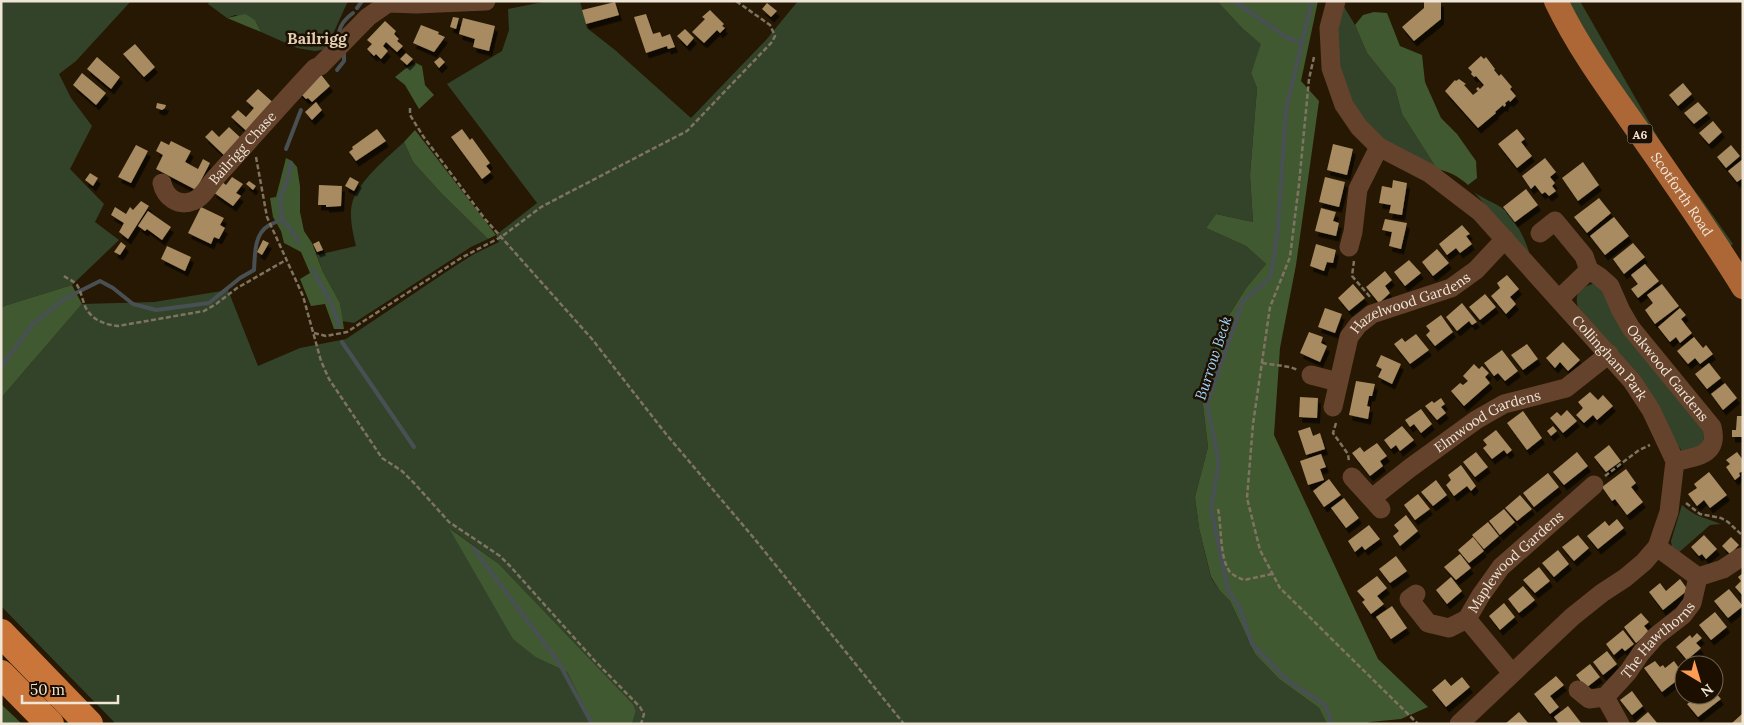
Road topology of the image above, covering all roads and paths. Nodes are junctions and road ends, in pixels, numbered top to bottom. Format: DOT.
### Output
graph roads {
  1 [pos="486,1"];
  2 [pos="736,1"];
  3 [pos="1336,1"];
  4 [pos="1556,1"];
  5 [pos="410,108"];
  6 [pos="249,142"];
  7 [pos="1379,147"];
  8 [pos="162,183"];
  9 [pos="1540,233"];
  10 [pos="501,237"];
  11 [pos="1357,239"];
  12 [pos="1505,239"];
  13 [pos="286,260"];
  14 [pos="1589,270"];
  15 [pos="64,276"];
  16 [pos="1743,287"];
  17 [pos="1560,299"];
  18 [pos="1382,311"];
  19 [pos="314,333"];
  20 [pos="1609,354"];
  21 [pos="1262,363"];
  22 [pos="1311,375"];
  23 [pos="1338,382"];
  24 [pos="1333,407"];
  25 [pos="1664,438"];
  26 [pos="1675,461"];
  27 [pos="1352,477"];
  28 [pos="1594,485"];
  29 [pos="1683,500"];
  30 [pos="1218,509"];
  31 [pos="1743,536"];
  32 [pos="1657,547"];
  33 [pos="1741,557"];
  34 [pos="1272,574"];
  35 [pos="1698,577"];
  36 [pos="1416,594"];
  37 [pos="1467,619"];
  38 [pos="1,633"];
  39 [pos="1,674"];
  40 [pos="1512,674"];
  41 [pos="1578,690"];
  42 [pos="1605,696"];
  43 [pos="50,724"];
  44 [pos="89,724"];
  45 [pos="641,724"];
  46 [pos="904,724"];
  47 [pos="1459,724"];
  48 [pos="1620,724"];
  1 -- 6 [label="street, Bailrigg Chase"];
  2 -- 10 [label="path"];
  3 -- 7 [label="street, Collingham Park"];
  4 -- 16 [label="main road, Scotforth Road / A6"];
  5 -- 10 [label="path"];
  6 -- 8 [label="street, Bailrigg Chase"];
  6 -- 13 [label="path"];
  7 -- 11 [label="street"];
  7 -- 12 [label="street, Collingham Park"];
  9 -- 14 [label="street, Oakwood Gardens"];
  10 -- 19 [label="path"];
  10 -- 46 [label="path"];
  11 -- 18 [label="path"];
  12 -- 17 [label="street, Collingham Park"];
  12 -- 18 [label="street, Hazelwood Gardens"];
  13 -- 15 [label="path"];
  13 -- 19 [label="path"];
  14 -- 17 [label="street"];
  14 -- 26 [label="street, Oakwood Gardens"];
  17 -- 20 [label="street, Collingham Park"];
  18 -- 23 [label="street, Hazelwood Gardens"];
  19 -- 45 [label="path"];
  20 -- 25 [label="street, Collingham Park"];
  20 -- 27 [label="street, Elmwood Gardens"];
  21 -- 22 [label="path"];
  22 -- 23 [label="street"];
  23 -- 24 [label="street, Hazelwood Gardens"];
  24 -- 27 [label="path"];
  25 -- 26 [label="street, Collingham Park"];
  25 -- 28 [label="path"];
  26 -- 32 [label="street"];
  28 -- 37 [label="street, Maplewood Gardens"];
  29 -- 31 [label="path"];
  30 -- 34 [label="path"];
  32 -- 35 [label="street"];
  32 -- 40 [label="street"];
  33 -- 35 [label="street"];
  35 -- 42 [label="street, The Hawthorns"];
  36 -- 37 [label="street, Maplewood Gardens"];
  37 -- 40 [label="street, Maplewood Gardens"];
  38 -- 44 [label="highway"];
  39 -- 43 [label="highway"];
  40 -- 47 [label="street"];
  41 -- 42 [label="street"];
  42 -- 48 [label="street"];
}
